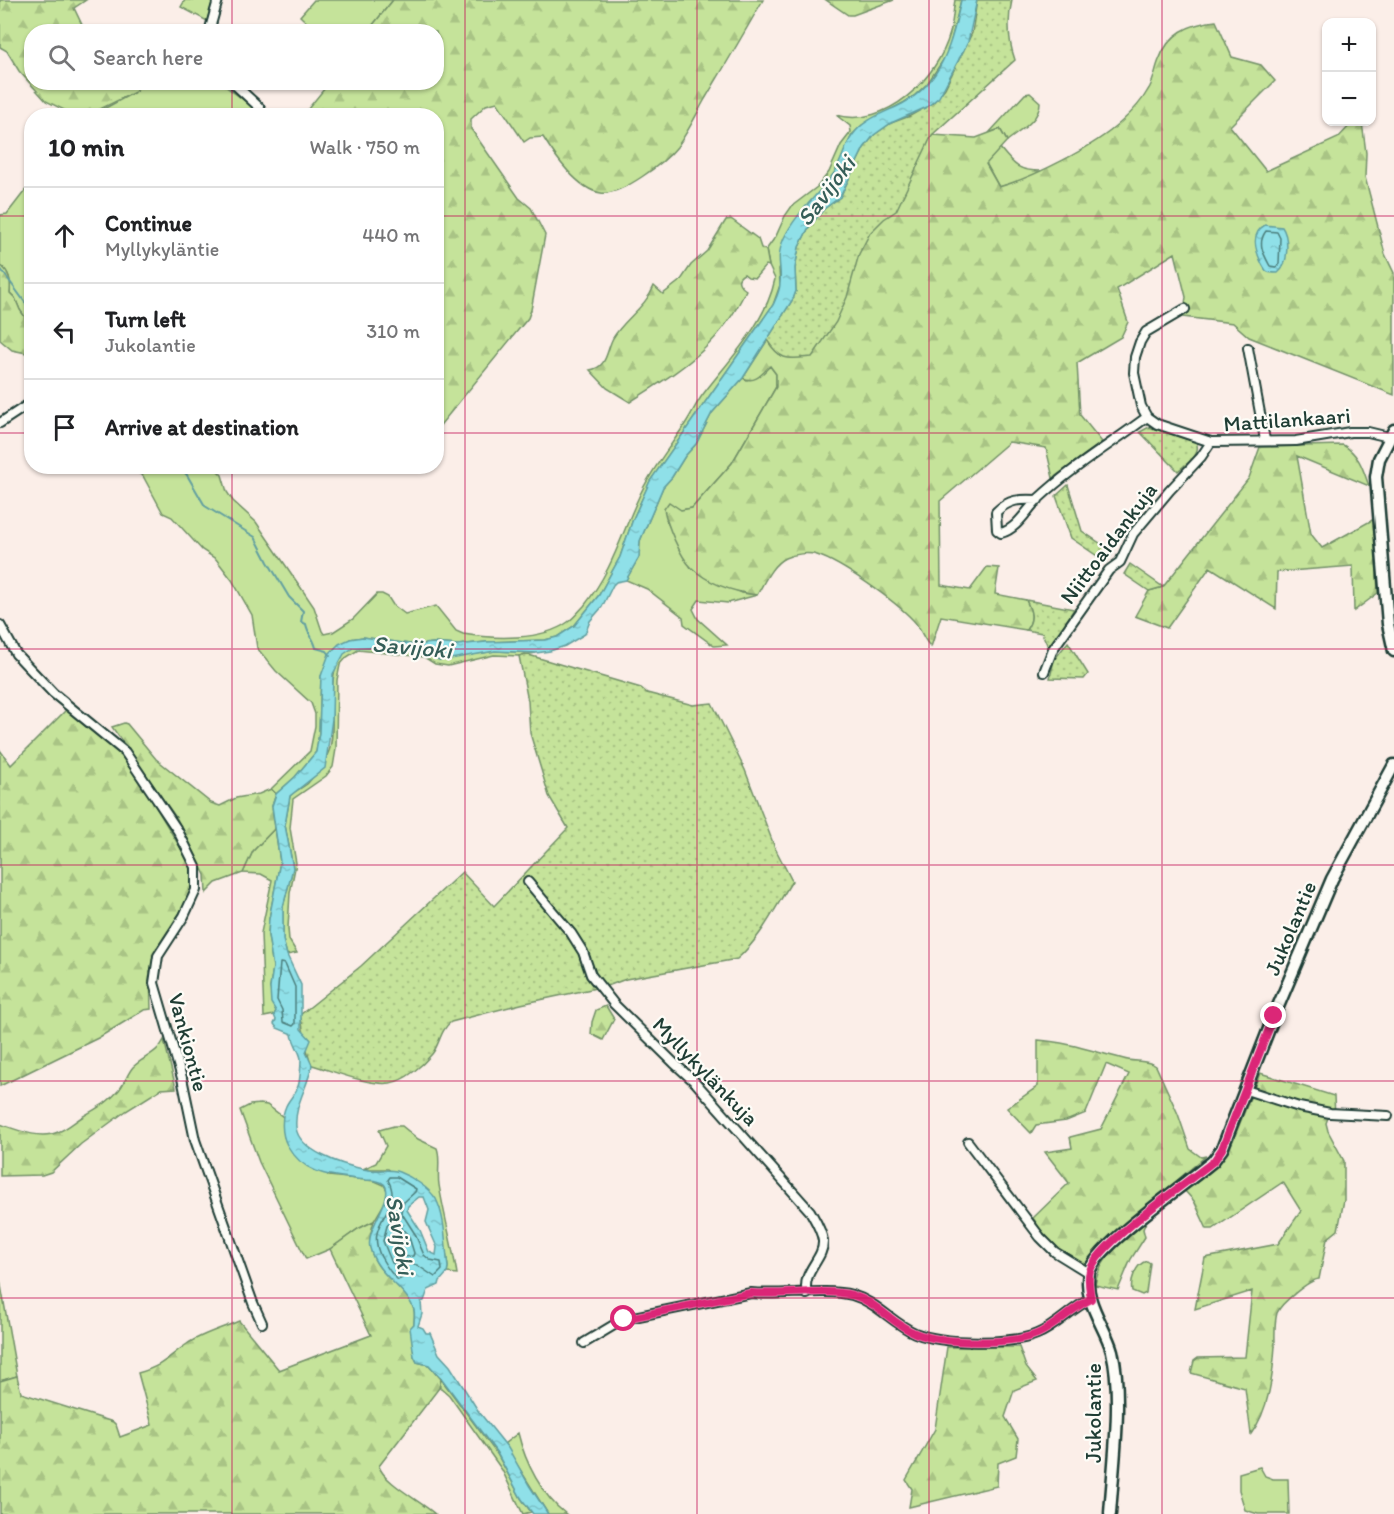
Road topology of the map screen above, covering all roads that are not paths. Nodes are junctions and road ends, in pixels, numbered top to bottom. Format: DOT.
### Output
graph roads {
  1 [pos="218,0"];
  2 [pos="211,24"];
  3 [pos="241,90"];
  4 [pos="260,108"];
  5 [pos="1185,309"];
  6 [pos="1248,348"];
  7 [pos="24,407"];
  8 [pos="1147,417"];
  9 [pos="0,423"];
  10 [pos="1391,434"];
  11 [pos="1265,440"];
  12 [pos="1211,442"];
  13 [pos="1038,500"];
  14 [pos="0,625"];
  15 [pos="1394,651"];
  16 [pos="1044,672"];
  17 [pos="1394,765"];
  18 [pos="528,882"];
  19 [pos="1246,1090"];
  20 [pos="1388,1116"];
  21 [pos="968,1142"];
  22 [pos="1089,1273"];
  23 [pos="807,1294"];
  24 [pos="1091,1299"];
  25 [pos="262,1323"];
  26 [pos="584,1343"];
  27 [pos="1110,1514"];
  1 -- 2 [label="street"];
  3 -- 4 [label="street"];
  5 -- 8 [label="street"];
  6 -- 11 [label="street"];
  7 -- 9 [label="street"];
  8 -- 12 [label="street, Mattilankaari"];
  8 -- 13 [label="street"];
  10 -- 11 [label="street, Mattilankaari"];
  10 -- 15 [label="street"];
  11 -- 12 [label="street, Mattilankaari"];
  12 -- 16 [label="street, Niittoaidankuja"];
  13 -- 13 [label="street"];
  14 -- 25 [label="street, Vankiontie"];
  17 -- 19 [label="street, Jukolantie"];
  18 -- 23 [label="street, Myllykylänkuja"];
  19 -- 20 [label="street"];
  19 -- 22 [label="street, Jukolantie"];
  21 -- 22 [label="street"];
  22 -- 24 [label="street, Jukolantie"];
  23 -- 24 [label="street"];
  23 -- 26 [label="street"];
  24 -- 27 [label="street, Jukolantie"];
}
